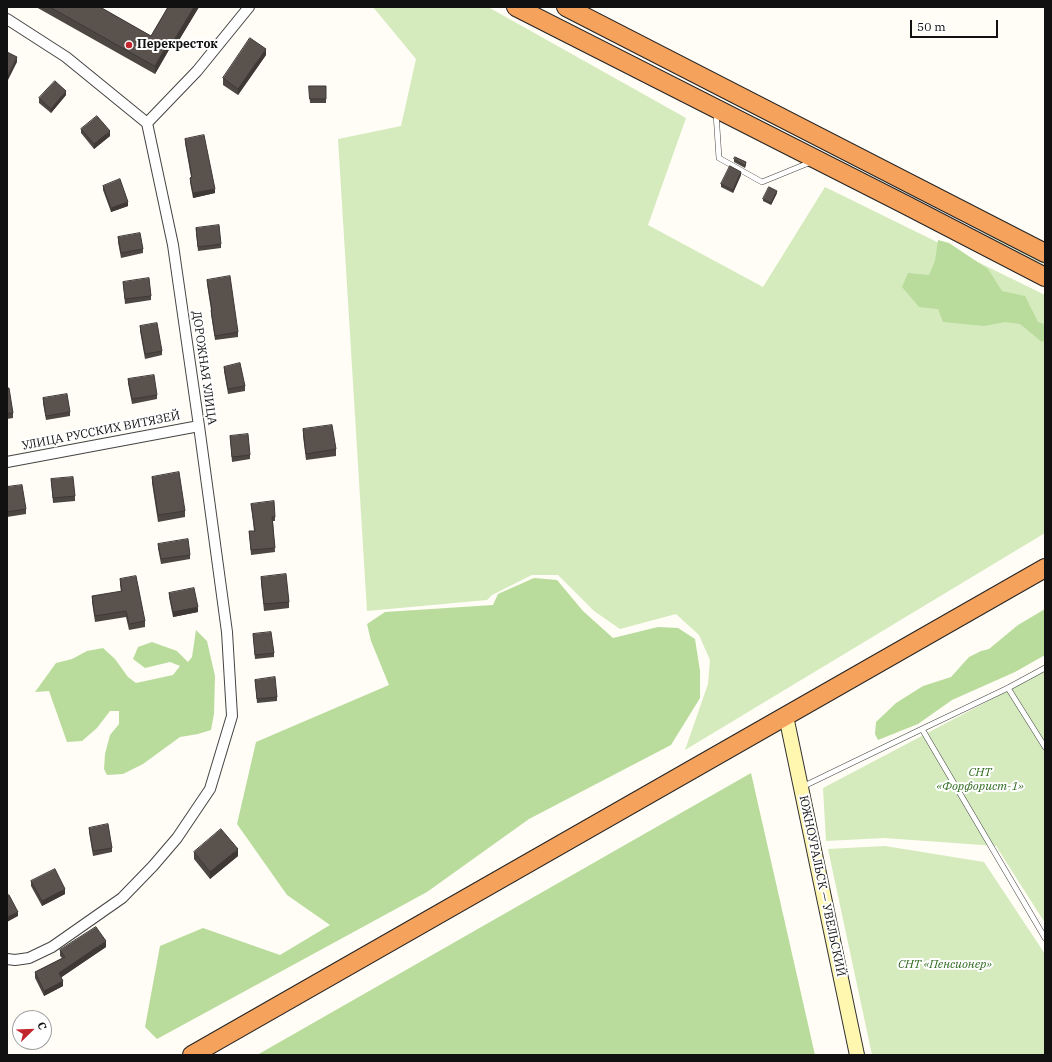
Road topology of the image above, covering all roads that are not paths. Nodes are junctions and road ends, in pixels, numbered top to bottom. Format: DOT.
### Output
graph roads {
  1 [pos="249,7"];
  2 [pos="516,7"];
  3 [pos="566,7"];
  4 [pos="7,19"];
  5 [pos="716,108"];
  6 [pos="147,123"];
  7 [pos="817,159"];
  8 [pos="1045,253"];
  9 [pos="1045,277"];
  10 [pos="199,426"];
  11 [pos="7,462"];
  12 [pos="1045,568"];
  13 [pos="1045,668"];
  14 [pos="1008,688"];
  15 [pos="786,716"];
  16 [pos="922,729"];
  17 [pos="1045,747"];
  18 [pos="801,788"];
  19 [pos="1045,938"];
  20 [pos="7,959"];
  21 [pos="192,1055"];
  22 [pos="857,1055"];
  1 -- 6 [label="street"];
  2 -- 5 [label="highway"];
  3 -- 8 [label="highway"];
  4 -- 6 [label="street"];
  5 -- 7 [label="highway"];
  5 -- 7 [label="lane"];
  6 -- 10 [label="street, ДОРОЖНАЯ УЛИЦА"];
  7 -- 9 [label="highway"];
  10 -- 11 [label="street, УЛИЦА РУССКИХ ВИТЯЗЕЙ"];
  10 -- 20 [label="street, ДОРОЖНАЯ УЛИЦА"];
  12 -- 15 [label="highway"];
  13 -- 14 [label="lane"];
  14 -- 16 [label="lane"];
  14 -- 17 [label="lane"];
  15 -- 18 [label="street, ЮЖНОУРАЛЬСК — УВЕЛЬСКИЙ"];
  15 -- 21 [label="highway"];
  16 -- 18 [label="lane"];
  16 -- 19 [label="lane"];
  18 -- 22 [label="street, ЮЖНОУРАЛЬСК — УВЕЛЬСКИЙ"];
}
